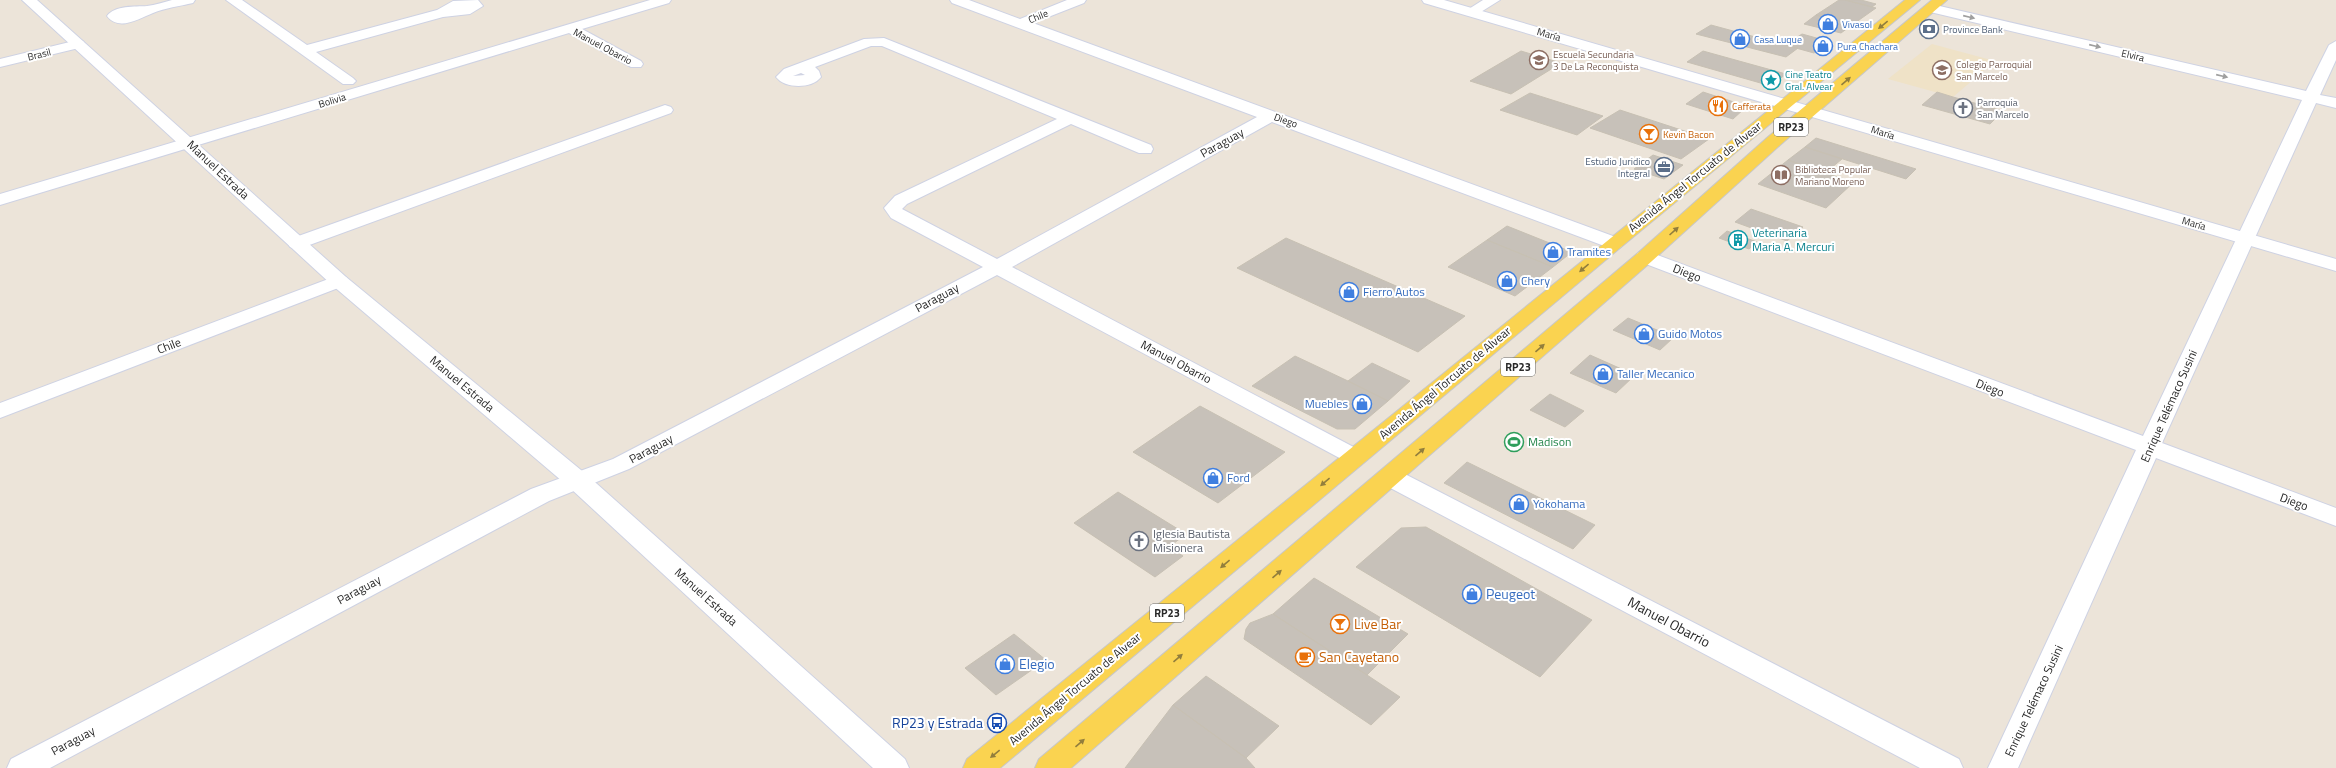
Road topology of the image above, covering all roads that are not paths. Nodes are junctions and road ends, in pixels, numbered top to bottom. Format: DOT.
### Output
graph roads {
  1 [pos="29,0"];
  2 [pos="188,0"];
  3 [pos="233,0"];
  4 [pos="664,0"];
  5 [pos="957,0"];
  6 [pos="1078,0"];
  7 [pos="1429,0"];
  8 [pos="1494,0"];
  9 [pos="1908,1"];
  10 [pos="1935,4"];
  11 [pos="148,10"];
  12 [pos="1471,12"];
  13 [pos="442,13"];
  14 [pos="1019,24"];
  15 [pos="570,28"];
  16 [pos="78,44"];
  17 [pos="2336,45"];
  18 [pos="305,50"];
  19 [pos="0,63"];
  20 [pos="636,64"];
  21 [pos="801,68"];
  22 [pos="348,81"];
  23 [pos="2311,97"];
  24 [pos="2336,102"];
  25 [pos="1785,103"];
  26 [pos="665,110"];
  27 [pos="1811,111"];
  28 [pos="1272,115"];
  29 [pos="1071,118"];
  30 [pos="189,143"];
  31 [pos="1145,149"];
  32 [pos="0,200"];
  33 [pos="2244,238"];
  34 [pos="297,243"];
  35 [pos="1614,243"];
  36 [pos="1645,258"];
  37 [pos="2336,265"];
  38 [pos="998,267"];
  39 [pos="339,282"];
  40 [pos="0,411"];
  41 [pos="2150,448"];
  42 [pos="1355,457"];
  43 [pos="1390,477"];
  44 [pos="578,481"];
  45 [pos="2336,518"];
  46 [pos="22,768"];
  47 [pos="894,768"];
  48 [pos="978,768"];
  49 [pos="1050,768"];
  50 [pos="1948,768"];
  51 [pos="2003,768"];
  1 -- 16 [label="street, Manuel Estrada"];
  2 -- 11 [label="street"];
  3 -- 18 [label="street"];
  4 -- 15 [label="street, Bolivia"];
  5 -- 14 [label="street, Diego"];
  6 -- 14 [label="street, Chile"];
  7 -- 12 [label="street, María"];
  8 -- 12 [label="street"];
  9 -- 25 [label="main road, Avenida Ángel Torcuato de Alvear / RP23, one-way"];
  10 -- 23 [label="street, Elvira, one-way"];
  27 -- 10 [label="main road, Avenida Ángel Torcuato de Alvear / RP23, one-way"];
  12 -- 25 [label="street, María"];
  13 -- 18 [label="street"];
  14 -- 28 [label="street, Diego"];
  15 -- 20 [label="street, Manuel Obarrio"];
  15 -- 30 [label="street, Bolivia"];
  16 -- 19 [label="street, Brasil"];
  16 -- 30 [label="street, Manuel Estrada"];
  17 -- 23 [label="street, Enrique Telémaco Susini"];
  18 -- 22 [label="street"];
  21 -- 29 [label="street"];
  23 -- 24 [label="street, Elvira"];
  23 -- 33 [label="street, Enrique Telémaco Susini"];
  25 -- 27 [label="street, María"];
  25 -- 35 [label="main road, Avenida Ángel Torcuato de Alvear / RP23"];
  26 -- 34 [label="street"];
  27 -- 33 [label="street, María"];
  36 -- 27 [label="main road, Avenida Ángel Torcuato de Alvear / RP23, one-way"];
  28 -- 35 [label="street, Diego"];
  28 -- 38 [label="street, Paraguay"];
  29 -- 31 [label="street"];
  29 -- 38 [label="street, Manuel Obarrio"];
  30 -- 32 [label="street, Bolivia"];
  30 -- 34 [label="street, Manuel Estrada"];
  33 -- 37 [label="street, María"];
  33 -- 41 [label="street, Enrique Telémaco Susini"];
  34 -- 39 [label="street, Manuel Estrada"];
  35 -- 42 [label="main road, Avenida Ángel Torcuato de Alvear / RP23, one-way"];
  36 -- 41 [label="street, Diego"];
  43 -- 36 [label="main road, Avenida Ángel Torcuato de Alvear / RP23, one-way"];
  38 -- 42 [label="street, Manuel Obarrio"];
  38 -- 44 [label="street, Paraguay"];
  39 -- 40 [label="street, Chile"];
  39 -- 44 [label="street, Manuel Estrada"];
  41 -- 45 [label="street, Diego"];
  41 -- 51 [label="street, Enrique Telémaco Susini"];
  42 -- 48 [label="main road, Avenida Ángel Torcuato de Alvear / RP23, one-way"];
  49 -- 43 [label="main road, Avenida Ángel Torcuato de Alvear / RP23, one-way"];
  43 -- 50 [label="street, Manuel Obarrio"];
  44 -- 46 [label="street, Paraguay"];
  44 -- 47 [label="street, Manuel Estrada"];
}
